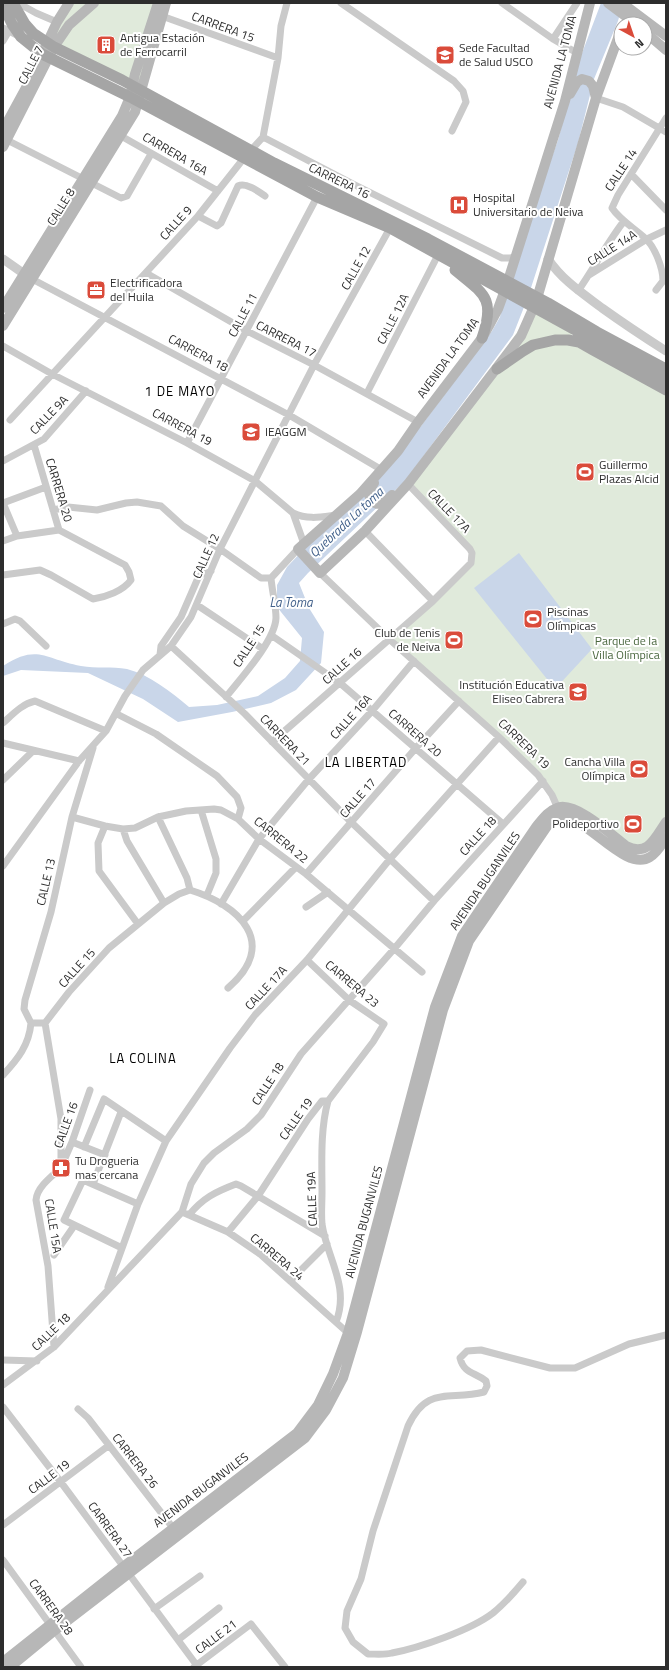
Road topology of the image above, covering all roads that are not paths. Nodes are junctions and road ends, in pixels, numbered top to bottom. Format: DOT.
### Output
graph roads {
  1 [pos="13,3"];
  2 [pos="18,3"];
  3 [pos="69,3"];
  4 [pos="94,3"];
  5 [pos="163,3"];
  6 [pos="287,3"];
  7 [pos="341,3"];
  8 [pos="502,3"];
  9 [pos="577,3"];
  10 [pos="590,3"];
  11 [pos="608,3"];
  12 [pos="3,5"];
  13 [pos="627,11"];
  14 [pos="158,15"];
  15 [pos="57,22"];
  16 [pos="6,29"];
  17 [pos="666,36"];
  18 [pos="21,37"];
  19 [pos="553,39"];
  20 [pos="653,39"];
  21 [pos="3,40"];
  22 [pos="48,50"];
  23 [pos="666,50"];
  24 [pos="613,52"];
  25 [pos="577,53"];
  26 [pos="278,58"];
  27 [pos="135,94"];
  28 [pos="596,98"];
  29 [pos="565,101"];
  30 [pos="666,118"];
  31 [pos="659,128"];
  32 [pos="452,131"];
  33 [pos="666,132"];
  34 [pos="121,136"];
  35 [pos="263,137"];
  36 [pos="4,138"];
  37 [pos="151,154"];
  38 [pos="248,155"];
  39 [pos="631,174"];
  40 [pos="87,181"];
  41 [pos="218,191"];
  42 [pos="266,196"];
  43 [pos="317,197"];
  44 [pos="666,210"];
  45 [pos="198,216"];
  46 [pos="624,221"];
  47 [pos="390,228"];
  48 [pos="666,230"];
  49 [pos="646,239"];
  50 [pos="442,257"];
  51 [pos="516,257"];
  52 [pos="3,259"];
  53 [pos="548,259"];
  54 [pos="146,273"];
  55 [pos="589,275"];
  56 [pos="28,277"];
  57 [pos="578,290"];
  58 [pos="656,290"];
  59 [pos="3,308"];
  60 [pos="105,318"];
  61 [pos="3,326"];
  62 [pos="247,331"];
  63 [pos="595,336"];
  64 [pos="482,338"];
  65 [pos="3,346"];
  66 [pos="666,351"];
  67 [pos="314,365"];
  68 [pos="497,369"];
  69 [pos="666,369"];
  70 [pos="52,374"];
  71 [pos="222,379"];
  72 [pos="666,380"];
  73 [pos="666,390"];
  74 [pos="86,391"];
  75 [pos="367,393"];
  76 [pos="289,415"];
  77 [pos="10,420"];
  78 [pos="418,422"];
  79 [pos="187,443"];
  80 [pos="34,446"];
  81 [pos="398,451"];
  82 [pos="3,461"];
  83 [pos="382,470"];
  84 [pos="417,472"];
  85 [pos="255,482"];
  86 [pos="408,484"];
  87 [pos="46,487"];
  88 [pos="53,510"];
  89 [pos="293,513"];
  90 [pos="337,514"];
  91 [pos="59,530"];
  92 [pos="365,532"];
  93 [pos="17,536"];
  94 [pos="3,541"];
  95 [pos="301,548"];
  96 [pos="220,549"];
  97 [pos="472,553"];
  98 [pos="211,571"];
  99 [pos="318,571"];
  100 [pos="3,575"];
  101 [pos="271,578"];
  102 [pos="433,601"];
  103 [pos="197,605"];
  104 [pos="3,624"];
  105 [pos="271,635"];
  106 [pos="389,639"];
  107 [pos="46,646"];
  108 [pos="170,646"];
  109 [pos="263,649"];
  110 [pos="160,655"];
  111 [pos="414,661"];
  112 [pos="340,683"];
  113 [pos="228,699"];
  114 [pos="459,701"];
  115 [pos="372,711"];
  116 [pos="117,714"];
  117 [pos="3,723"];
  118 [pos="106,731"];
  119 [pos="499,737"];
  120 [pos="272,742"];
  121 [pos="3,743"];
  122 [pos="94,745"];
  123 [pos="415,749"];
  124 [pos="34,751"];
  125 [pos="79,761"];
  126 [pos="309,779"];
  127 [pos="3,780"];
  128 [pos="543,781"];
  129 [pos="458,784"];
  130 [pos="201,810"];
  131 [pos="559,811"];
  132 [pos="72,817"];
  133 [pos="158,817"];
  134 [pos="238,818"];
  135 [pos="351,822"];
  136 [pos="666,822"];
  137 [pos="503,824"];
  138 [pos="106,826"];
  139 [pos="123,829"];
  140 [pos="666,838"];
  141 [pos="259,839"];
  142 [pos="390,859"];
  143 [pos="3,866"];
  144 [pos="296,866"];
  145 [pos="306,874"];
  146 [pos="190,890"];
  147 [pos="328,892"];
  148 [pos="207,896"];
  149 [pos="434,901"];
  150 [pos="164,902"];
  151 [pos="221,904"];
  152 [pos="306,907"];
  153 [pos="348,909"];
  154 [pos="243,921"];
  155 [pos="138,924"];
  156 [pos="394,949"];
  157 [pos="306,960"];
  158 [pos="422,972"];
  159 [pos="228,988"];
  160 [pos="349,1000"];
  161 [pos="31,1023"];
  162 [pos="44,1023"];
  163 [pos="384,1024"];
  164 [pos="3,1075"];
  165 [pos="90,1090"];
  166 [pos="328,1101"];
  167 [pos="121,1112"];
  168 [pos="166,1141"];
  169 [pos="72,1142"];
  170 [pos="84,1147"];
  171 [pos="105,1155"];
  172 [pos="61,1168"];
  173 [pos="93,1184"];
  174 [pos="258,1196"];
  175 [pos="138,1204"];
  176 [pos="182,1212"];
  177 [pos="189,1215"];
  178 [pos="74,1226"];
  179 [pos="228,1232"];
  180 [pos="326,1240"];
  181 [pos="122,1248"];
  182 [pos="54,1255"];
  183 [pos="290,1281"];
  184 [pos="107,1290"];
  185 [pos="336,1322"];
  186 [pos="348,1333"];
  187 [pos="666,1335"];
  188 [pos="54,1347"];
  189 [pos="3,1360"];
  190 [pos="37,1361"];
  191 [pos="3,1385"];
  192 [pos="3,1407"];
  193 [pos="78,1409"];
  194 [pos="108,1446"];
  195 [pos="60,1481"];
  196 [pos="3,1525"];
  197 [pos="173,1528"];
  198 [pos="3,1560"];
  199 [pos="125,1570"];
  200 [pos="200,1576"];
  201 [pos="523,1582"];
  202 [pos="219,1608"];
  203 [pos="154,1609"];
  204 [pos="51,1628"];
  205 [pos="178,1640"];
  206 [pos="3,1662"];
  207 [pos="196,1666"];
  208 [pos="10,1667"];
  209 [pos="81,1667"];
  210 [pos="285,1667"];
  1 -- 22 [label="main road, CARRERA 16"];
  2 -- 15 [label="street"];
  3 -- 15 [label="main road, CALLE 7"];
  4 -- 22 [label="main road, CALLE 7"];
  5 -- 14 [label="main road"];
  6 -- 26 [label="street, CALLE 9"];
  7 -- 32 [label="street"];
  8 -- 19 [label="street"];
  9 -- 19 [label="street"];
  10 -- 25 [label="main road, AVENIDA LA TOMA"];
  11 -- 13 [label="main road"];
  12 -- 18 [label="main road"];
  13 -- 17 [label="main road"];
  14 -- 26 [label="street, CARRERA 15"];
  14 -- 27 [label="main road"];
  15 -- 22 [label="main road, CALLE 7"];
  16 -- 18 [label="street"];
  16 -- 21 [label="street"];
  18 -- 22 [label="main road"];
  19 -- 25 [label="street"];
  20 -- 23 [label="main road"];
  22 -- 27 [label="main road, CARRERA 16"];
  22 -- 36 [label="main road, CALLE 7"];
  24 -- 28 [label="main road"];
  25 -- 29 [label="main road, AVENIDA LA TOMA"];
  26 -- 35 [label="street, CALLE 9"];
  27 -- 34 [label="main road, CALLE 8"];
  27 -- 38 [label="main road, CARRERA 16"];
  27 -- 40 [label="main road, CALLE 8"];
  28 -- 29 [label="main road"];
  28 -- 31 [label="street"];
  28 -- 53 [label="main road"];
  29 -- 51 [label="main road, AVENIDA LA TOMA"];
  30 -- 31 [label="street, CALLE 14"];
  31 -- 33 [label="street"];
  31 -- 39 [label="street, CALLE 14"];
  34 -- 37 [label="street, CARRERA 16A"];
  34 -- 40 [label="main road, CALLE 8"];
  35 -- 38 [label="street, CALLE 9"];
  35 -- 51 [label="street"];
  36 -- 40 [label="street"];
  37 -- 40 [label="street"];
  37 -- 41 [label="street, CARRERA 16A"];
  38 -- 41 [label="street, CALLE 9"];
  38 -- 43 [label="main road, CARRERA 16"];
  38 -- 63 [label="main road, CARRERA 16"];
  39 -- 44 [label="street"];
  39 -- 46 [label="street, CALLE 14"];
  40 -- 56 [label="main road, CALLE 8"];
  41 -- 45 [label="street, CALLE 9"];
  42 -- 45 [label="street"];
  43 -- 47 [label="main road, CARRERA 16"];
  43 -- 62 [label="street, CALLE 11"];
  45 -- 54 [label="street, CALLE 9"];
  46 -- 49 [label="street"];
  46 -- 55 [label="street"];
  47 -- 50 [label="main road, CARRERA 16"];
  47 -- 67 [label="street, CALLE 12"];
  48 -- 49 [label="street"];
  49 -- 55 [label="street, CALLE 14A"];
  49 -- 58 [label="street"];
  50 -- 63 [label="main road, CARRERA 16"];
  50 -- 64 [label="main road"];
  50 -- 75 [label="street, CALLE 12A"];
  51 -- 64 [label="main road, AVENIDA LA TOMA"];
  52 -- 56 [label="street, CARRERA 18"];
  53 -- 57 [label="street"];
  53 -- 68 [label="main road"];
  54 -- 60 [label="street, CALLE 9"];
  54 -- 62 [label="street, CARRERA 17"];
  55 -- 57 [label="street"];
  56 -- 59 [label="main road, CALLE 8"];
  56 -- 60 [label="street, CARRERA 18"];
  56 -- 61 [label="main road, CALLE 8"];
  57 -- 66 [label="street"];
  60 -- 70 [label="street, CALLE 9"];
  60 -- 71 [label="street, CARRERA 18"];
  62 -- 67 [label="street, CARRERA 17"];
  62 -- 71 [label="street, CALLE 11"];
  63 -- 69 [label="main road, CARRERA 16"];
  63 -- 72 [label="main road, CARRERA 16"];
  64 -- 78 [label="main road, AVENIDA LA TOMA"];
  65 -- 70 [label="street, CARRERA 19"];
  67 -- 75 [label="street, CARRERA 17"];
  67 -- 76 [label="street, CALLE 12"];
  68 -- 73 [label="main road"];
  68 -- 84 [label="main road"];
  70 -- 74 [label="street, CARRERA 19"];
  70 -- 77 [label="street, CALLE 9"];
  71 -- 76 [label="street, CARRERA 18"];
  71 -- 79 [label="street, CALLE 11"];
  74 -- 79 [label="street, CARRERA 19"];
  74 -- 80 [label="street, CALLE 9A"];
  75 -- 78 [label="street, CARRERA 17"];
  76 -- 83 [label="street, CARRERA 18"];
  76 -- 85 [label="street, CALLE 12"];
  78 -- 81 [label="main road, AVENIDA LA TOMA"];
  79 -- 85 [label="street, CARRERA 19"];
  80 -- 82 [label="street, CALLE 9A"];
  80 -- 87 [label="street, CARRERA 20"];
  81 -- 83 [label="main road, AVENIDA LA TOMA"];
  81 -- 84 [label="main road"];
  83 -- 90 [label="main road, AVENIDA LA TOMA"];
  84 -- 86 [label="main road"];
  85 -- 89 [label="street, CARRERA 19"];
  85 -- 96 [label="street, CALLE 12"];
  86 -- 92 [label="main road"];
  86 -- 97 [label="street, CALLE 17A"];
  87 -- 88 [label="street, CARRERA 20"];
  87 -- 93 [label="street"];
  88 -- 91 [label="street, CARRERA 20"];
  88 -- 96 [label="street"];
  89 -- 90 [label="street"];
  89 -- 95 [label="street, CARRERA 19"];
  90 -- 95 [label="main road, AVENIDA LA TOMA"];
  91 -- 93 [label="street"];
  91 -- 100 [label="street, CARRERA 20"];
  92 -- 99 [label="main road"];
  92 -- 102 [label="street"];
  93 -- 94 [label="street"];
  95 -- 99 [label="main road, CARRERA 19"];
  95 -- 101 [label="street, AVENIDA LA TOMA"];
  96 -- 98 [label="street, CALLE 12"];
  96 -- 101 [label="street"];
  97 -- 102 [label="street, CALLE 16"];
  98 -- 103 [label="street, CALLE 12"];
  98 -- 110 [label="street"];
  99 -- 106 [label="street, CARRERA 19"];
  101 -- 105 [label="street, CALLE 15"];
  102 -- 106 [label="street, CALLE 16"];
  103 -- 108 [label="street, CALLE 12"];
  103 -- 109 [label="street"];
  104 -- 107 [label="street"];
  105 -- 109 [label="street, CALLE 15"];
  105 -- 112 [label="street, CARRERA 20"];
  106 -- 111 [label="street, CARRERA 19"];
  106 -- 112 [label="street, CALLE 16"];
  108 -- 110 [label="street, CALLE 12"];
  108 -- 113 [label="street, CARRERA 21"];
  109 -- 113 [label="street, CALLE 15"];
  110 -- 116 [label="street, CALLE 12"];
  111 -- 114 [label="street, CARRERA 19"];
  111 -- 115 [label="street, CALLE 16A"];
  112 -- 115 [label="street, CARRERA 20"];
  112 -- 120 [label="street, CALLE 16"];
  113 -- 120 [label="street, CARRERA 21"];
  114 -- 119 [label="street, CARRERA 19"];
  114 -- 123 [label="street, CALLE 17"];
  115 -- 123 [label="street, CARRERA 20"];
  115 -- 126 [label="street, CALLE 16A"];
  116 -- 118 [label="street, CALLE 12"];
  116 -- 134 [label="street, CARRERA 22"];
  117 -- 118 [label="street"];
  118 -- 122 [label="street, CALLE 12"];
  119 -- 128 [label="street, CARRERA 19"];
  119 -- 129 [label="street, CALLE 17A"];
  120 -- 126 [label="street, CARRERA 21"];
  121 -- 124 [label="street"];
  122 -- 125 [label="street, CALLE 12"];
  122 -- 132 [label="street, CALLE 13"];
  123 -- 129 [label="street, CARRERA 20"];
  123 -- 135 [label="street, CALLE 17"];
  124 -- 125 [label="street"];
  124 -- 127 [label="street"];
  125 -- 143 [label="street, CALLE 12"];
  126 -- 135 [label="street, CARRERA 21"];
  126 -- 141 [label="street, CALLE 16A"];
  128 -- 131 [label="street, CARRERA 19"];
  128 -- 137 [label="street, CALLE 18"];
  129 -- 137 [label="street, CARRERA 20"];
  129 -- 142 [label="street, CALLE 17A"];
  130 -- 133 [label="street"];
  130 -- 134 [label="street"];
  130 -- 148 [label="street"];
  131 -- 136 [label="main road"];
  131 -- 140 [label="main road"];
  131 -- 186 [label="main road, AVENIDA BUGANVILES"];
  131 -- 199 [label="main road, AVENIDA BUGANVILES"];
  132 -- 138 [label="street"];
  132 -- 161 [label="street, CALLE 13"];
  133 -- 139 [label="street"];
  133 -- 146 [label="street"];
  134 -- 141 [label="street, CARRERA 22"];
  135 -- 142 [label="street, CARRERA 21"];
  135 -- 145 [label="street, CALLE 17"];
  137 -- 149 [label="street, CALLE 18"];
  138 -- 139 [label="street"];
  138 -- 155 [label="street"];
  139 -- 150 [label="street"];
  141 -- 144 [label="street, CARRERA 22"];
  141 -- 151 [label="street, CALLE 16A"];
  142 -- 149 [label="street, CARRERA 21"];
  142 -- 153 [label="street, CALLE 17A"];
  144 -- 145 [label="street, CARRERA 22"];
  144 -- 154 [label="street"];
  145 -- 147 [label="street, CARRERA 22"];
  146 -- 148 [label="street"];
  146 -- 150 [label="street, CALLE 15"];
  147 -- 152 [label="street"];
  147 -- 153 [label="street, CARRERA 22"];
  148 -- 151 [label="street"];
  149 -- 156 [label="street, CALLE 18"];
  150 -- 155 [label="street, CALLE 15"];
  151 -- 154 [label="street"];
  153 -- 156 [label="street, CARRERA 22"];
  153 -- 157 [label="street, CALLE 17A"];
  154 -- 159 [label="street"];
  155 -- 162 [label="street, CALLE 15"];
  156 -- 158 [label="street, CARRERA 22"];
  156 -- 160 [label="street, CALLE 18"];
  157 -- 160 [label="street, CARRERA 23"];
  157 -- 168 [label="street, CALLE 17A"];
  160 -- 163 [label="street, CARRERA 23"];
  160 -- 176 [label="street, CALLE 18"];
  161 -- 162 [label="street"];
  161 -- 164 [label="street"];
  162 -- 172 [label="street"];
  163 -- 166 [label="street, CALLE 19"];
  165 -- 169 [label="street, CALLE 16"];
  166 -- 174 [label="street, CALLE 19"];
  166 -- 180 [label="street, CALLE 19A"];
  167 -- 168 [label="street"];
  167 -- 170 [label="street"];
  167 -- 171 [label="street"];
  168 -- 175 [label="street, CALLE 17A"];
  169 -- 170 [label="street"];
  169 -- 172 [label="street, CALLE 16"];
  170 -- 171 [label="street"];
  171 -- 173 [label="street"];
  172 -- 188 [label="street, CALLE 15A"];
  173 -- 175 [label="street"];
  173 -- 178 [label="street"];
  174 -- 177 [label="street"];
  174 -- 179 [label="street, CALLE 19"];
  174 -- 180 [label="street"];
  175 -- 181 [label="street, CALLE 17A"];
  176 -- 177 [label="street, CARRERA 24"];
  176 -- 184 [label="street, CALLE 18"];
  177 -- 179 [label="street, CARRERA 24"];
  178 -- 181 [label="street"];
  178 -- 182 [label="street"];
  179 -- 183 [label="street, CARRERA 24"];
  180 -- 183 [label="street"];
  180 -- 185 [label="street, CALLE 19A"];
  181 -- 184 [label="street, CALLE 17A"];
  183 -- 185 [label="street, CARRERA 24"];
  184 -- 188 [label="street, CALLE 18"];
  185 -- 186 [label="street, CARRERA 24"];
  186 -- 197 [label="main road, AVENIDA BUGANVILES"];
  187 -- 201 [label="street"];
  188 -- 190 [label="street, CALLE 18"];
  189 -- 190 [label="street"];
  190 -- 191 [label="street, CALLE 18"];
  192 -- 195 [label="street, CARRERA 27"];
  193 -- 194 [label="street, CARRERA 26"];
  194 -- 195 [label="street, CALLE 19"];
  194 -- 197 [label="street, CARRERA 26"];
  195 -- 196 [label="street, CALLE 19"];
  195 -- 199 [label="street, CARRERA 27"];
  197 -- 199 [label="main road, AVENIDA BUGANVILES"];
  198 -- 204 [label="street, CARRERA 28"];
  199 -- 203 [label="street, CARRERA 27"];
  199 -- 204 [label="main road, AVENIDA BUGANVILES"];
  200 -- 203 [label="street"];
  202 -- 205 [label="street"];
  203 -- 205 [label="street, CARRERA 27"];
  204 -- 206 [label="main road, AVENIDA BUGANVILES"];
  204 -- 208 [label="main road, AVENIDA BUGANVILES"];
  204 -- 209 [label="street, CARRERA 28"];
  205 -- 207 [label="street, CARRERA 27"];
  207 -- 210 [label="street, CALLE 21"];
}
